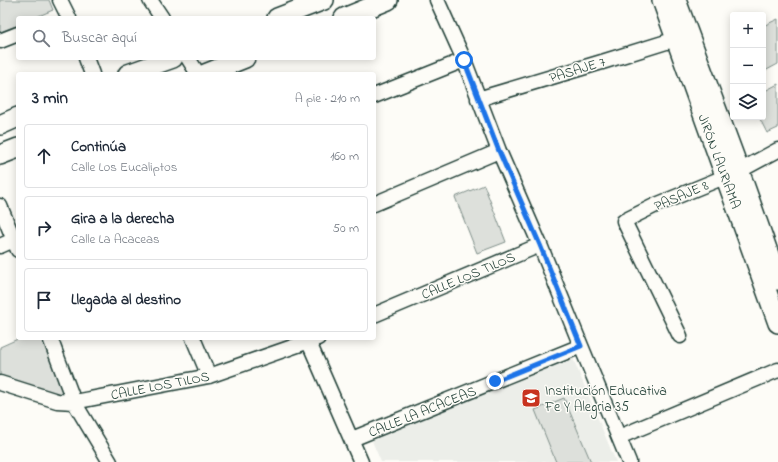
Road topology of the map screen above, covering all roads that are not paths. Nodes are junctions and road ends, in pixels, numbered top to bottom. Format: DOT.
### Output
graph roads {
  1 [pos="60,0"];
  2 [pos="150,0"];
  3 [pos="324,0"];
  4 [pos="388,0"];
  5 [pos="438,0"];
  6 [pos="662,0"];
  7 [pos="676,0"];
  8 [pos="65,16"];
  9 [pos="161,16"];
  10 [pos="282,16"];
  11 [pos="349,16"];
  12 [pos="16,35"];
  13 [pos="676,39"];
  14 [pos="0,41"];
  15 [pos="87,60"];
  16 [pos="167,60"];
  17 [pos="189,60"];
  18 [pos="240,60"];
  19 [pos="464,60"];
  20 [pos="91,72"];
  21 [pos="134,72"];
  22 [pos="197,72"];
  23 [pos="210,72"];
  24 [pos="376,95"];
  25 [pos="478,99"];
  26 [pos="16,118"];
  27 [pos="0,125"];
  28 [pos="16,149"];
  29 [pos="778,150"];
  30 [pos="499,151"];
  31 [pos="0,155"];
  32 [pos="732,173"];
  33 [pos="376,203"];
  34 [pos="0,206"];
  35 [pos="16,241"];
  36 [pos="16,243"];
  37 [pos="540,245"];
  38 [pos="0,246"];
  39 [pos="778,280"];
  40 [pos="376,314"];
  41 [pos="778,323"];
  42 [pos="680,336"];
  43 [pos="51,340"];
  44 [pos="194,340"];
  45 [pos="308,340"];
  46 [pos="311,340"];
  47 [pos="581,346"];
  48 [pos="778,370"];
  49 [pos="209,376"];
  50 [pos="0,383"];
  51 [pos="74,402"];
  52 [pos="619,437"];
  53 [pos="352,439"];
  54 [pos="110,462"];
  55 [pos="361,462"];
  56 [pos="629,462"];
  1 -- 8 [label="street"];
  2 -- 9 [label="street"];
  3 -- 10 [label="street"];
  4 -- 11 [label="street"];
  5 -- 19 [label="street"];
  6 -- 13 [label="street, JIRÓN LAURIAMA"];
  7 -- 32 [label="street, JIRÓN LAURIAMA"];
  12 -- 14 [label="street"];
  13 -- 25 [label="street, PASAJE 7"];
  13 -- 32 [label="street, JIRÓN LAURIAMA"];
  15 -- 20 [label="street"];
  16 -- 21 [label="street"];
  17 -- 22 [label="street"];
  18 -- 23 [label="street"];
  19 -- 24 [label="street"];
  19 -- 25 [label="street"];
  25 -- 30 [label="street"];
  26 -- 27 [label="street"];
  28 -- 31 [label="street"];
  29 -- 32 [label="street, PASAJE 8"];
  30 -- 33 [label="street"];
  30 -- 37 [label="street"];
  32 -- 39 [label="street, JIRÓN LAURIAMA"];
  32 -- 41 [label="street, JIRÓN LAURIAMA"];
  32 -- 42 [label="street, PASAJE 8"];
  34 -- 35 [label="street"];
  36 -- 38 [label="street"];
  37 -- 40 [label="street, CALLE LOS TILOS"];
  37 -- 47 [label="street"];
  43 -- 51 [label="street"];
  44 -- 49 [label="street"];
  45 -- 49 [label="street, CALLE LOS TILOS"];
  46 -- 53 [label="street"];
  47 -- 52 [label="street"];
  47 -- 53 [label="street, CALLE LA ACACEAS"];
  48 -- 52 [label="street"];
  49 -- 51 [label="street, CALLE LOS TILOS"];
  50 -- 51 [label="street, CALLE LOS TILOS"];
  51 -- 54 [label="street"];
  52 -- 56 [label="street"];
  53 -- 55 [label="street"];
}
